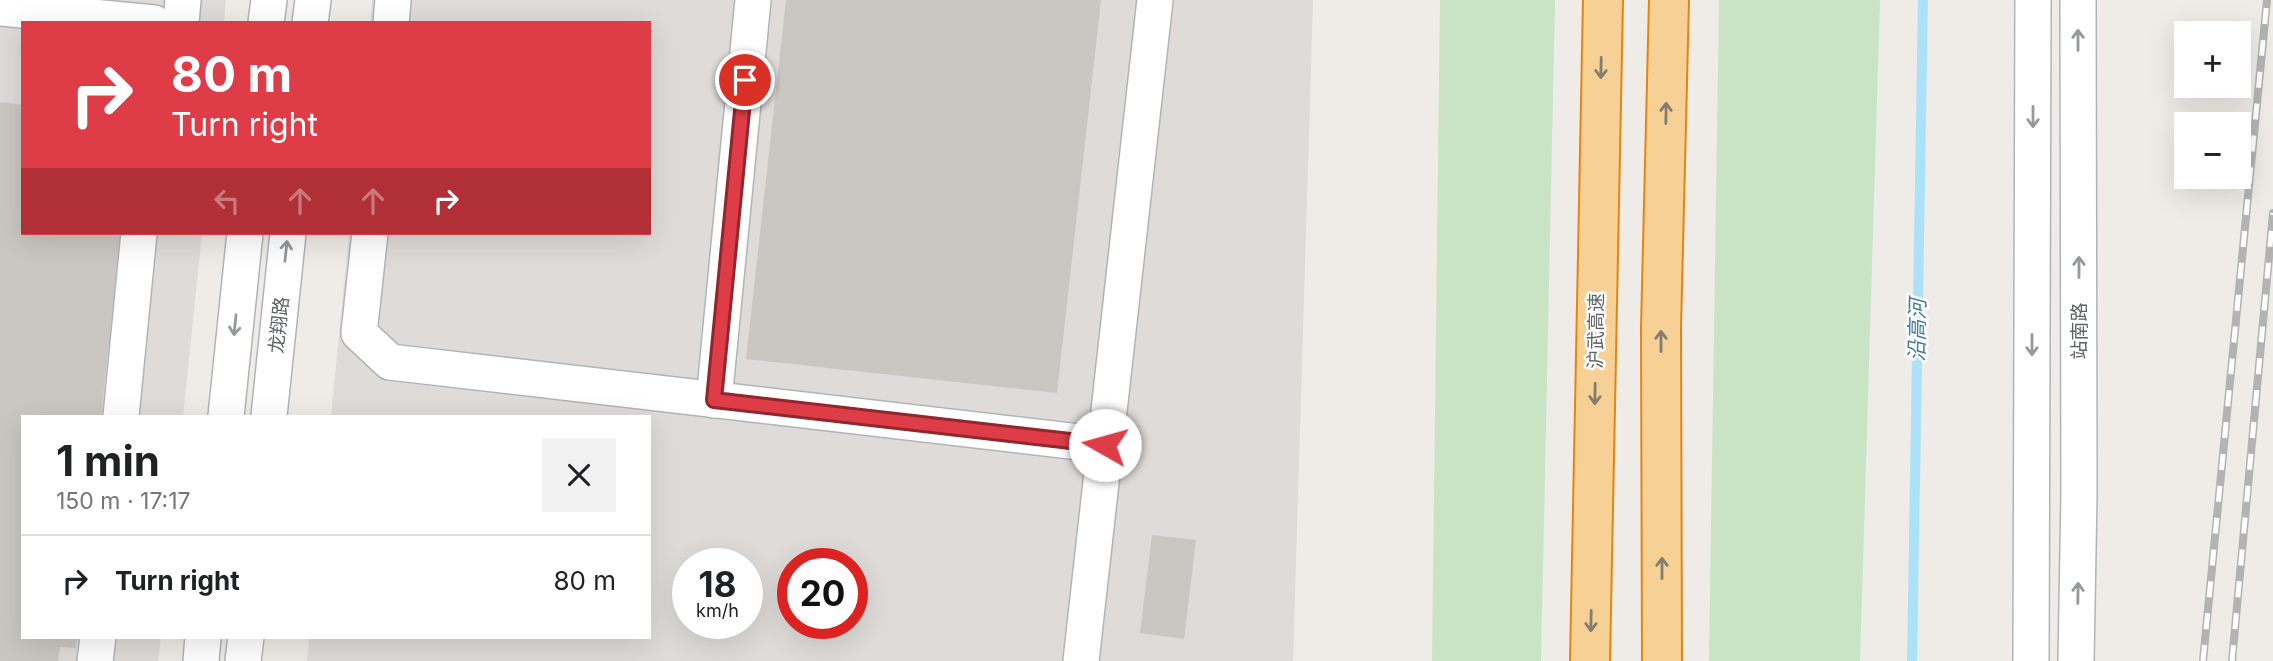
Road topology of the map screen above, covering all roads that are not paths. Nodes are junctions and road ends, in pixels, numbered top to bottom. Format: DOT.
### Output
graph roads {
  1 [pos="183,0"];
  2 [pos="268,0"];
  3 [pos="313,0"];
  4 [pos="393,0"];
  5 [pos="753,0"];
  6 [pos="1155,0"];
  7 [pos="1602,0"];
  8 [pos="1669,0"];
  9 [pos="2033,0"];
  10 [pos="2078,0"];
  11 [pos="0,8"];
  12 [pos="133,21"];
  13 [pos="181,21"];
  14 [pos="266,21"];
  15 [pos="310,21"];
  16 [pos="391,21"];
  17 [pos="139,235"];
  18 [pos="245,235"];
  19 [pos="288,235"];
  20 [pos="370,235"];
  21 [pos="714,400"];
  22 [pos="121,415"];
  23 [pos="226,415"];
  24 [pos="269,415"];
  25 [pos="1105,445"];
  26 [pos="98,639"];
  27 [pos="203,639"];
  28 [pos="246,639"];
  29 [pos="95,661"];
  30 [pos="201,661"];
  31 [pos="243,661"];
  32 [pos="1081,661"];
  33 [pos="1590,661"];
  34 [pos="1662,661"];
  35 [pos="2031,661"];
  36 [pos="2077,661"];
  1 -- 13 [label="street"];
  2 -- 14 [label="street"];
  3 -- 15 [label="street"];
  4 -- 16 [label="street"];
  5 -- 21 [label="street"];
  6 -- 25 [label="street"];
  7 -- 33 [label="highway, 沪武高速, one-way"];
  34 -- 8 [label="highway, one-way"];
  9 -- 35 [label="street, one-way"];
  36 -- 10 [label="street, 站南路, one-way"];
  11 -- 12 [label="street"];
  17 -- 22 [label="street"];
  18 -- 23 [label="street, one-way"];
  24 -- 19 [label="street, 龙翔路, one-way"];
  20 -- 21 [label="street"];
  21 -- 25 [label="street"];
  25 -- 32 [label="street"];
  26 -- 29 [label="street"];
  27 -- 30 [label="street"];
  28 -- 31 [label="street"];
}
